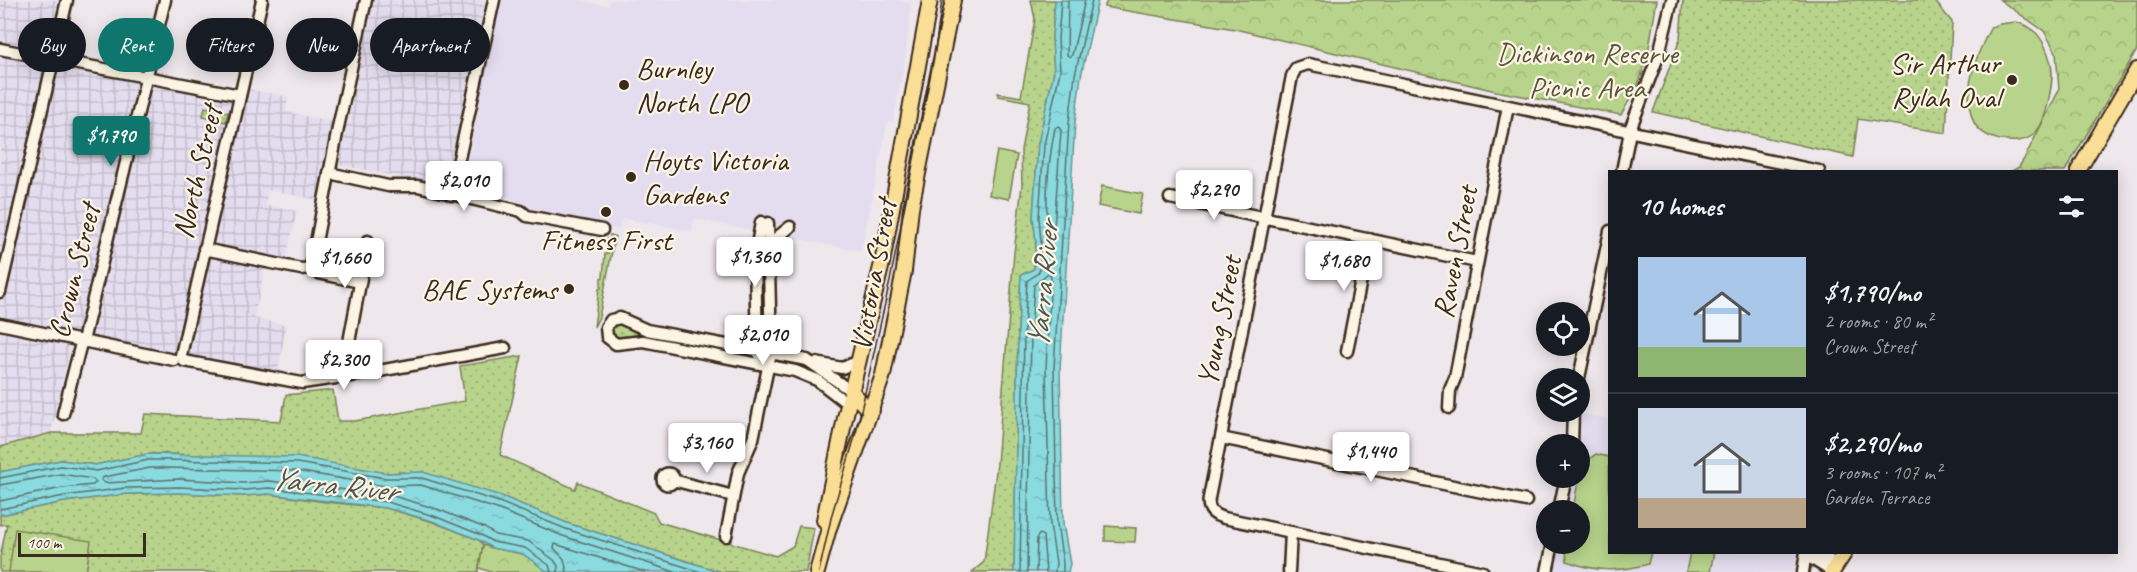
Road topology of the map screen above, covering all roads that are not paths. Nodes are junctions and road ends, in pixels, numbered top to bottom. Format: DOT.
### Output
graph roads {
  1 [pos="67,0"];
  2 [pos="165,0"];
  3 [pos="262,0"];
  4 [pos="366,0"];
  5 [pos="494,0"];
  6 [pos="930,0"];
  7 [pos="938,0"];
  8 [pos="952,0"];
  9 [pos="1672,0"];
  10 [pos="63,18"];
  11 [pos="0,49"];
  12 [pos="18,53"];
  13 [pos="86,66"];
  14 [pos="2137,70"];
  15 [pos="50,72"];
  16 [pos="147,78"];
  17 [pos="240,95"];
  18 [pos="1508,106"];
  19 [pos="1630,131"];
  20 [pos="1622,170"];
  21 [pos="1814,170"];
  22 [pos="2079,170"];
  23 [pos="329,173"];
  24 [pos="451,195"];
  25 [pos="1170,198"];
  26 [pos="1264,216"];
  27 [pos="790,228"];
  28 [pos="602,230"];
  29 [pos="1369,239"];
  30 [pos="1608,240"];
  31 [pos="368,242"];
  32 [pos="767,246"];
  33 [pos="204,249"];
  34 [pos="1477,262"];
  35 [pos="311,268"];
  36 [pos="755,272"];
  37 [pos="360,282"];
  38 [pos="769,288"];
  39 [pos="756,289"];
  40 [pos="0,292"];
  41 [pos="0,324"];
  42 [pos="83,341"];
  43 [pos="349,342"];
  44 [pos="506,348"];
  45 [pos="712,348"];
  46 [pos="757,351"];
  47 [pos="1347,351"];
  48 [pos="737,353"];
  49 [pos="771,353"];
  50 [pos="179,359"];
  51 [pos="807,360"];
  52 [pos="859,361"];
  53 [pos="768,365"];
  54 [pos="1581,368"];
  55 [pos="850,397"];
  56 [pos="1449,408"];
  57 [pos="63,414"];
  58 [pos="870,415"];
  59 [pos="1221,438"];
  60 [pos="673,480"];
  61 [pos="733,496"];
  62 [pos="1526,501"];
  63 [pos="1296,533"];
  64 [pos="726,536"];
  65 [pos="821,552"];
  66 [pos="1551,554"];
  67 [pos="1807,554"];
  68 [pos="1808,554"];
  69 [pos="1819,554"];
  70 [pos="1844,554"];
  71 [pos="1289,569"];
  72 [pos="1834,570"];
  73 [pos="817,572"];
  74 [pos="1483,572"];
  75 [pos="1547,572"];
  76 [pos="1803,572"];
  1 -- 10 [label="street"];
  2 -- 16 [label="street, Crown Street"];
  3 -- 17 [label="street, North Street"];
  4 -- 23 [label="street"];
  5 -- 24 [label="street"];
  6 -- 52 [label="main road, Victoria Street"];
  7 -- 8 [label="main road"];
  8 -- 58 [label="main road, Victoria Street"];
  9 -- 19 [label="street"];
  11 -- 12 [label="street"];
  13 -- 16 [label="street"];
  14 -- 22 [label="main road"];
  15 -- 40 [label="street"];
  16 -- 17 [label="street"];
  16 -- 42 [label="street, Crown Street"];
  17 -- 33 [label="street, North Street"];
  18 -- 19 [label="street"];
  18 -- 26 [label="street, Young Street"];
  18 -- 34 [label="street, Raven Street"];
  19 -- 20 [label="street"];
  19 -- 21 [label="street"];
  23 -- 24 [label="street"];
  23 -- 35 [label="street"];
  24 -- 28 [label="street"];
  25 -- 26 [label="street"];
  26 -- 29 [label="street"];
  26 -- 59 [label="street, Young Street"];
  27 -- 32 [label="street"];
  29 -- 34 [label="street"];
  29 -- 47 [label="street"];
  30 -- 54 [label="street"];
  31 -- 37 [label="street"];
  32 -- 36 [label="street"];
  32 -- 36 [label="street"];
  32 -- 38 [label="street"];
  33 -- 35 [label="street"];
  33 -- 50 [label="street, North Street"];
  34 -- 56 [label="street, Raven Street"];
  35 -- 37 [label="street"];
  36 -- 39 [label="street"];
  37 -- 43 [label="street"];
  38 -- 39 [label="street"];
  38 -- 49 [label="street"];
  39 -- 46 [label="street"];
  41 -- 42 [label="street"];
  42 -- 50 [label="street"];
  42 -- 57 [label="street, Crown Street"];
  44 -- 50 [label="street"];
  45 -- 45 [label="street"];
  45 -- 48 [label="street"];
  46 -- 48 [label="street"];
  46 -- 49 [label="street"];
  46 -- 53 [label="street"];
  48 -- 53 [label="street"];
  49 -- 51 [label="street"];
  49 -- 53 [label="street"];
  51 -- 52 [label="street"];
  51 -- 55 [label="street"];
  52 -- 55 [label="main road, Victoria Street"];
  53 -- 55 [label="street"];
  53 -- 61 [label="street"];
  55 -- 58 [label="main road"];
  55 -- 65 [label="main road, Victoria Street"];
  58 -- 65 [label="main road, Victoria Street"];
  59 -- 62 [label="street"];
  59 -- 63 [label="street, Young Street"];
  60 -- 61 [label="street"];
  61 -- 64 [label="street"];
  63 -- 71 [label="street"];
  63 -- 74 [label="street"];
  65 -- 73 [label="main road, Victoria Street"];
  66 -- 75 [label="street"];
  67 -- 76 [label="street"];
  68 -- 72 [label="street"];
  69 -- 72 [label="street"];
  70 -- 72 [label="main road"];
}
